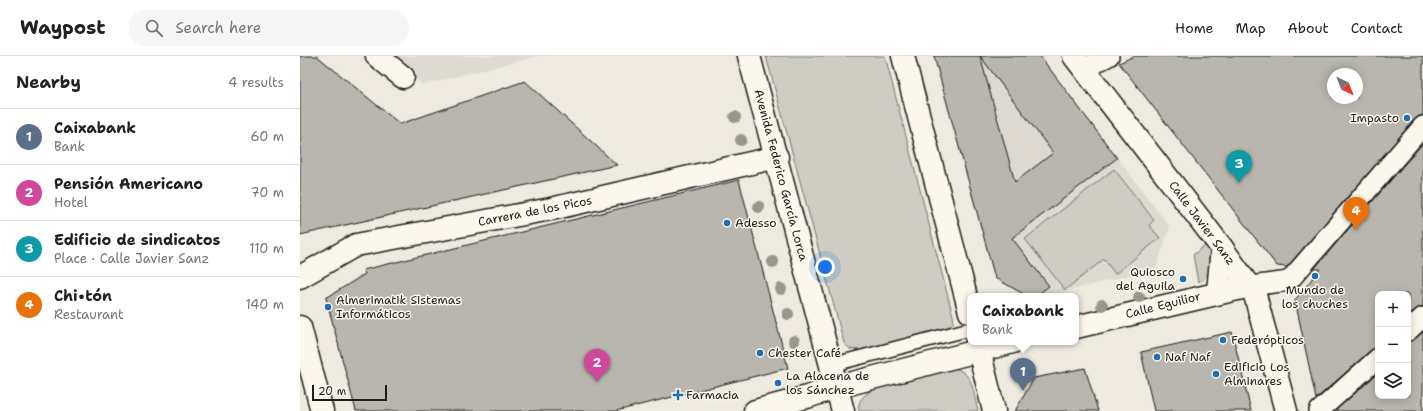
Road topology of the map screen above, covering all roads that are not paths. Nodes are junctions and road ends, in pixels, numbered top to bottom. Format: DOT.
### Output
graph roads {
  1 [pos="377,56"];
  2 [pos="749,56"];
  3 [pos="903,56"];
  4 [pos="1109,56"];
  5 [pos="1078,62"];
  6 [pos="403,77"];
  7 [pos="1423,126"];
  8 [pos="776,157"];
  9 [pos="1222,248"];
  10 [pos="300,276"];
  11 [pos="1250,286"];
  12 [pos="1218,292"];
  13 [pos="967,301"];
  14 [pos="1423,317"];
  15 [pos="1079,326"];
  16 [pos="300,327"];
  17 [pos="1411,328"];
  18 [pos="967,330"];
  19 [pos="978,346"];
  20 [pos="1375,361"];
  21 [pos="831,365"];
  22 [pos="837,387"];
  23 [pos="322,411"];
  24 [pos="755,411"];
  25 [pos="843,411"];
  26 [pos="994,411"];
  27 [pos="1286,411"];
  28 [pos="1319,411"];
  1 -- 6 [label="street"];
  2 -- 8 [label="street, Avenida Federico García Lorca"];
  3 -- 13 [label="street"];
  4 -- 5 [label="street"];
  5 -- 9 [label="street, Calle Javier Sanz"];
  7 -- 11 [label="street"];
  8 -- 10 [label="street, Carrera de los Picos"];
  8 -- 21 [label="street, Avenida Federico García Lorca"];
  9 -- 11 [label="street, Calle Javier Sanz"];
  9 -- 12 [label="street"];
  11 -- 12 [label="street, Calle Eguilior"];
  11 -- 27 [label="street, Calle Javier Sanz"];
  12 -- 15 [label="street, Calle Eguilior"];
  14 -- 17 [label="street"];
  16 -- 23 [label="street"];
  18 -- 21 [label="lane"];
  19 -- 22 [label="street"];
  19 -- 26 [label="street"];
  20 -- 28 [label="street"];
  21 -- 22 [label="street, Avenida Federico García Lorca"];
  22 -- 24 [label="street"];
  22 -- 25 [label="street, Avenida Federico García Lorca"];
}
